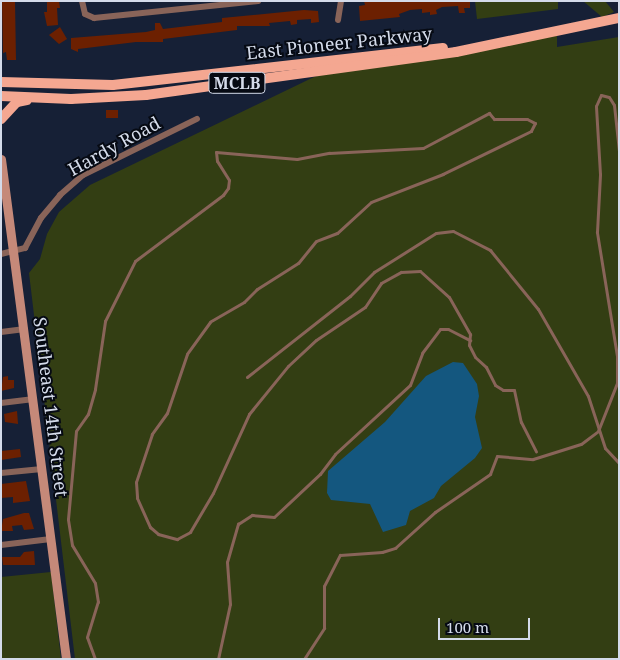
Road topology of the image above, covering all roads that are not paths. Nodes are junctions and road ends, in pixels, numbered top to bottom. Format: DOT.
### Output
graph roads {
  1 [pos="82,1"];
  2 [pos="258,1"];
  3 [pos="342,1"];
  4 [pos="619,18"];
  5 [pos="338,20"];
  6 [pos="472,48"];
  7 [pos="1,82"];
  8 [pos="1,96"];
  9 [pos="38,98"];
  10 [pos="1,119"];
  11 [pos="196,119"];
  12 [pos="619,150"];
  13 [pos="1,160"];
  14 [pos="3,178"];
  15 [pos="15,253"];
  16 [pos="1,254"];
  17 [pos="25,329"];
  18 [pos="1,332"];
  19 [pos="470,340"];
  20 [pos="247,377"];
  21 [pos="34,399"];
  22 [pos="1,403"];
  23 [pos="598,430"];
  24 [pos="536,451"];
  25 [pos="619,463"];
  26 [pos="42,469"];
  27 [pos="1,473"];
  28 [pos="51,539"];
  29 [pos="1,544"];
  30 [pos="66,659"];
  31 [pos="95,659"];
  32 [pos="218,659"];
  33 [pos="304,659"];
  1 -- 2 [label="street"];
  3 -- 5 [label="street"];
  4 -- 6 [label="main road, East Pioneer Parkway / MCLB"];
  6 -- 7 [label="main road, East Pioneer Parkway / MCLB"];
  6 -- 9 [label="main road, East Pioneer Parkway / MCLB"];
  8 -- 9 [label="main road, East Pioneer Parkway / MCLB"];
  9 -- 10 [label="main road"];
  11 -- 15 [label="street, Hardy Road"];
  12 -- 23 [label="lane"];
  13 -- 14 [label="street, Southeast 14th Street"];
  14 -- 15 [label="street, Southeast 14th Street"];
  15 -- 16 [label="street"];
  15 -- 17 [label="street, Southeast 14th Street"];
  17 -- 18 [label="street"];
  17 -- 21 [label="street, Southeast 14th Street"];
  19 -- 24 [label="lane"];
  19 -- 31 [label="lane"];
  19 -- 32 [label="lane"];
  20 -- 23 [label="lane"];
  21 -- 22 [label="street"];
  21 -- 26 [label="street, Southeast 14th Street"];
  23 -- 25 [label="lane"];
  23 -- 33 [label="lane"];
  26 -- 27 [label="street"];
  26 -- 28 [label="street, Southeast 14th Street"];
  28 -- 29 [label="street"];
  28 -- 30 [label="street, Southeast 14th Street"];
}
